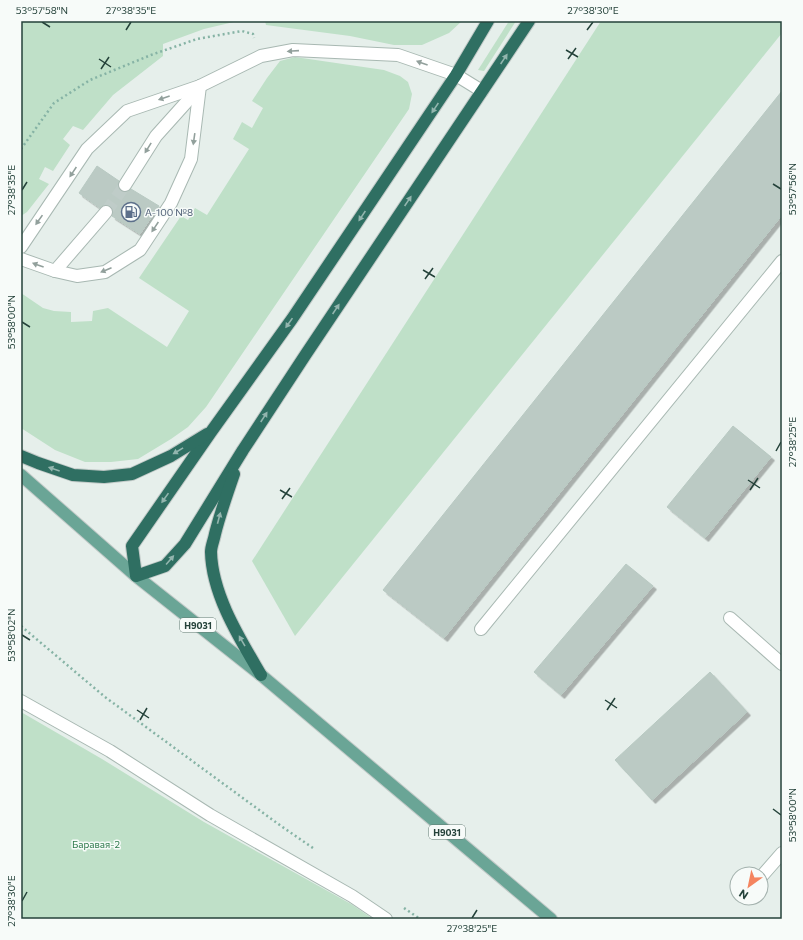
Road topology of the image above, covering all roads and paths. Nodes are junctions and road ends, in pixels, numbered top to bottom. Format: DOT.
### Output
graph roads {
  1 [pos="488,21"];
  2 [pos="529,21"];
  3 [pos="261,56"];
  4 [pos="456,75"];
  5 [pos="200,86"];
  6 [pos="482,91"];
  7 [pos="21,149"];
  8 [pos="125,185"];
  9 [pos="106,212"];
  10 [pos="21,247"];
  11 [pos="21,259"];
  12 [pos="782,261"];
  13 [pos="55,271"];
  14 [pos="212,432"];
  15 [pos="243,450"];
  16 [pos="21,456"];
  17 [pos="21,475"];
  18 [pos="136,576"];
  19 [pos="730,618"];
  20 [pos="21,626"];
  21 [pos="481,629"];
  22 [pos="782,664"];
  23 [pos="261,675"];
  24 [pos="21,700"];
  25 [pos="314,848"];
  26 [pos="782,853"];
  27 [pos="769,868"];
  28 [pos="400,906"];
  29 [pos="386,919"];
  30 [pos="420,919"];
  31 [pos="551,919"];
  1 -- 4 [label="highway"];
  6 -- 2 [label="highway, one-way"];
  4 -- 3 [label="street, one-way"];
  3 -- 5 [label="street"];
  3 -- 7 [label="path"];
  4 -- 6 [label="street"];
  4 -- 14 [label="highway, one-way"];
  5 -- 8 [label="street, one-way"];
  5 -- 10 [label="street, one-way"];
  5 -- 13 [label="street, one-way"];
  15 -- 6 [label="highway, one-way"];
  9 -- 13 [label="street"];
  13 -- 11 [label="street, one-way"];
  12 -- 21 [label="street"];
  14 -- 16 [label="highway, one-way"];
  14 -- 18 [label="highway, one-way"];
  18 -- 15 [label="highway, one-way"];
  23 -- 15 [label="highway, one-way"];
  17 -- 18 [label="main road, Н9031"];
  18 -- 23 [label="main road, Н9031"];
  19 -- 22 [label="street"];
  20 -- 25 [label="path"];
  23 -- 31 [label="main road, Н9031"];
  24 -- 29 [label="street"];
  26 -- 27 [label="street"];
  28 -- 30 [label="path"];
}
